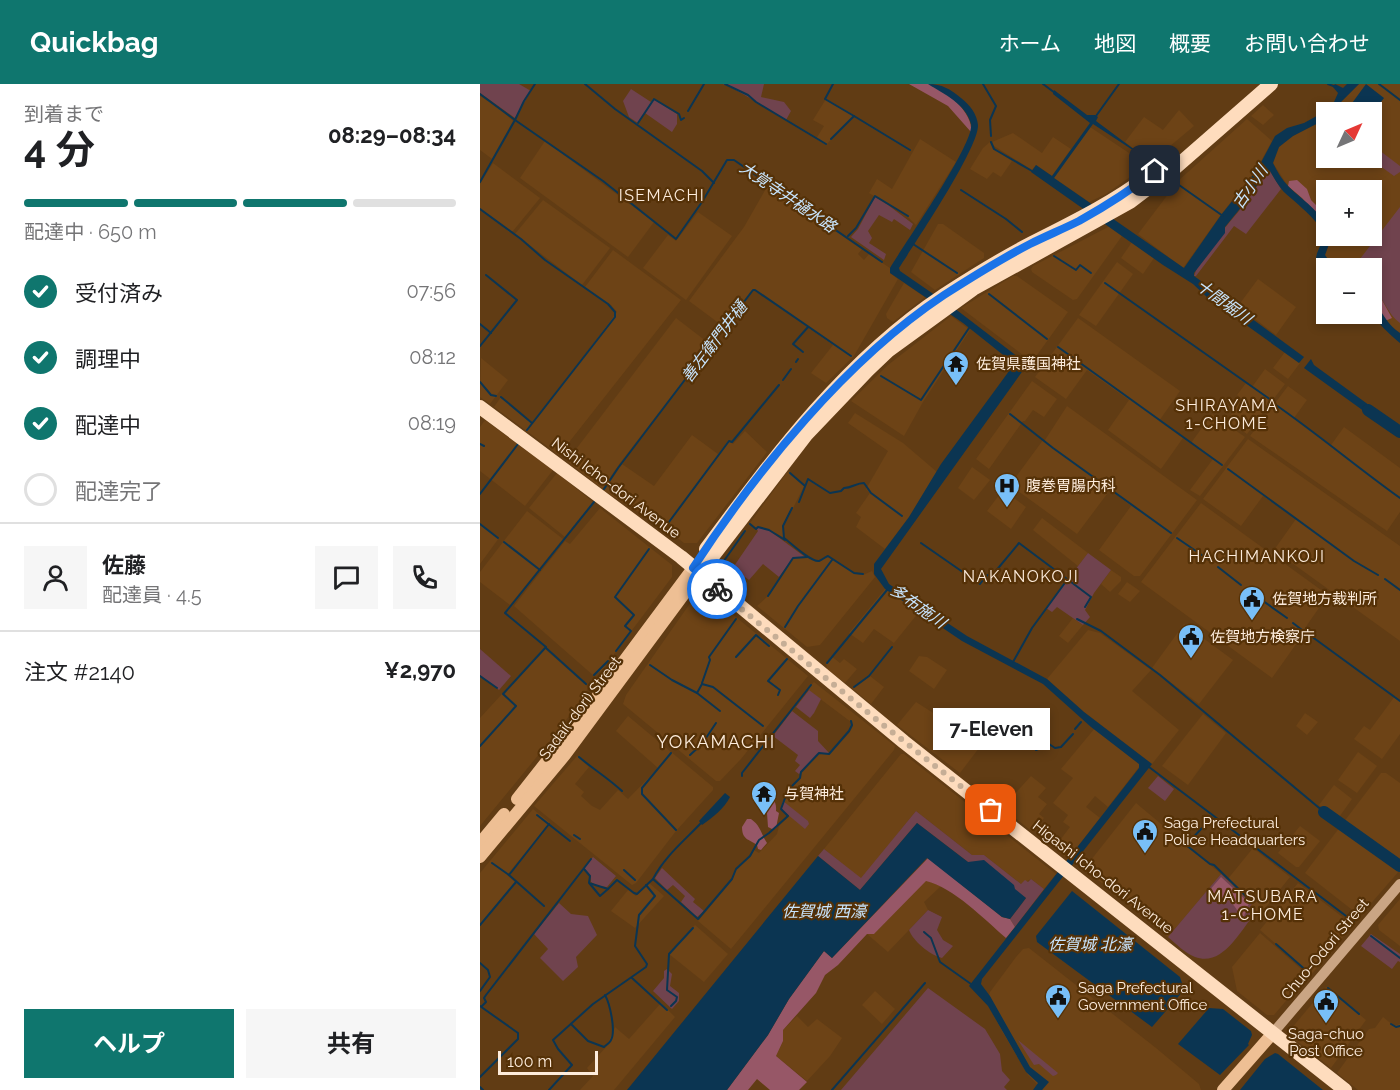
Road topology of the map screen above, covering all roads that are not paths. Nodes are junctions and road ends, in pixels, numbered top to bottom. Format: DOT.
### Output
graph roads {
  1 [pos="1258,84"];
  2 [pos="1271,84"];
  3 [pos="1127,198"];
  4 [pos="480,407"];
  5 [pos="696,571"];
  6 [pos="813,667"];
  7 [pos="480,843"];
  8 [pos="480,857"];
  9 [pos="1400,884"];
  10 [pos="1273,1033"];
  11 [pos="1223,1090"];
  12 [pos="1345,1090"];
  1 -- 3 [label="highway"];
  2 -- 3 [label="highway"];
  3 -- 5 [label="highway"];
  4 -- 5 [label="highway, Nishi Icho-dori Avenue"];
  5 -- 6 [label="highway, Nishi Icho-dori Avenue"];
  5 -- 7 [label="main road, Sadai(-dori) Street"];
  5 -- 8 [label="main road, Sadai(-dori) Street"];
  6 -- 10 [label="highway, Higashi Icho-dori Avenue"];
  9 -- 10 [label="main road, Chuo-Odori Street"];
  10 -- 11 [label="main road"];
  10 -- 12 [label="highway, Higashi Icho-dori Avenue"];
}
